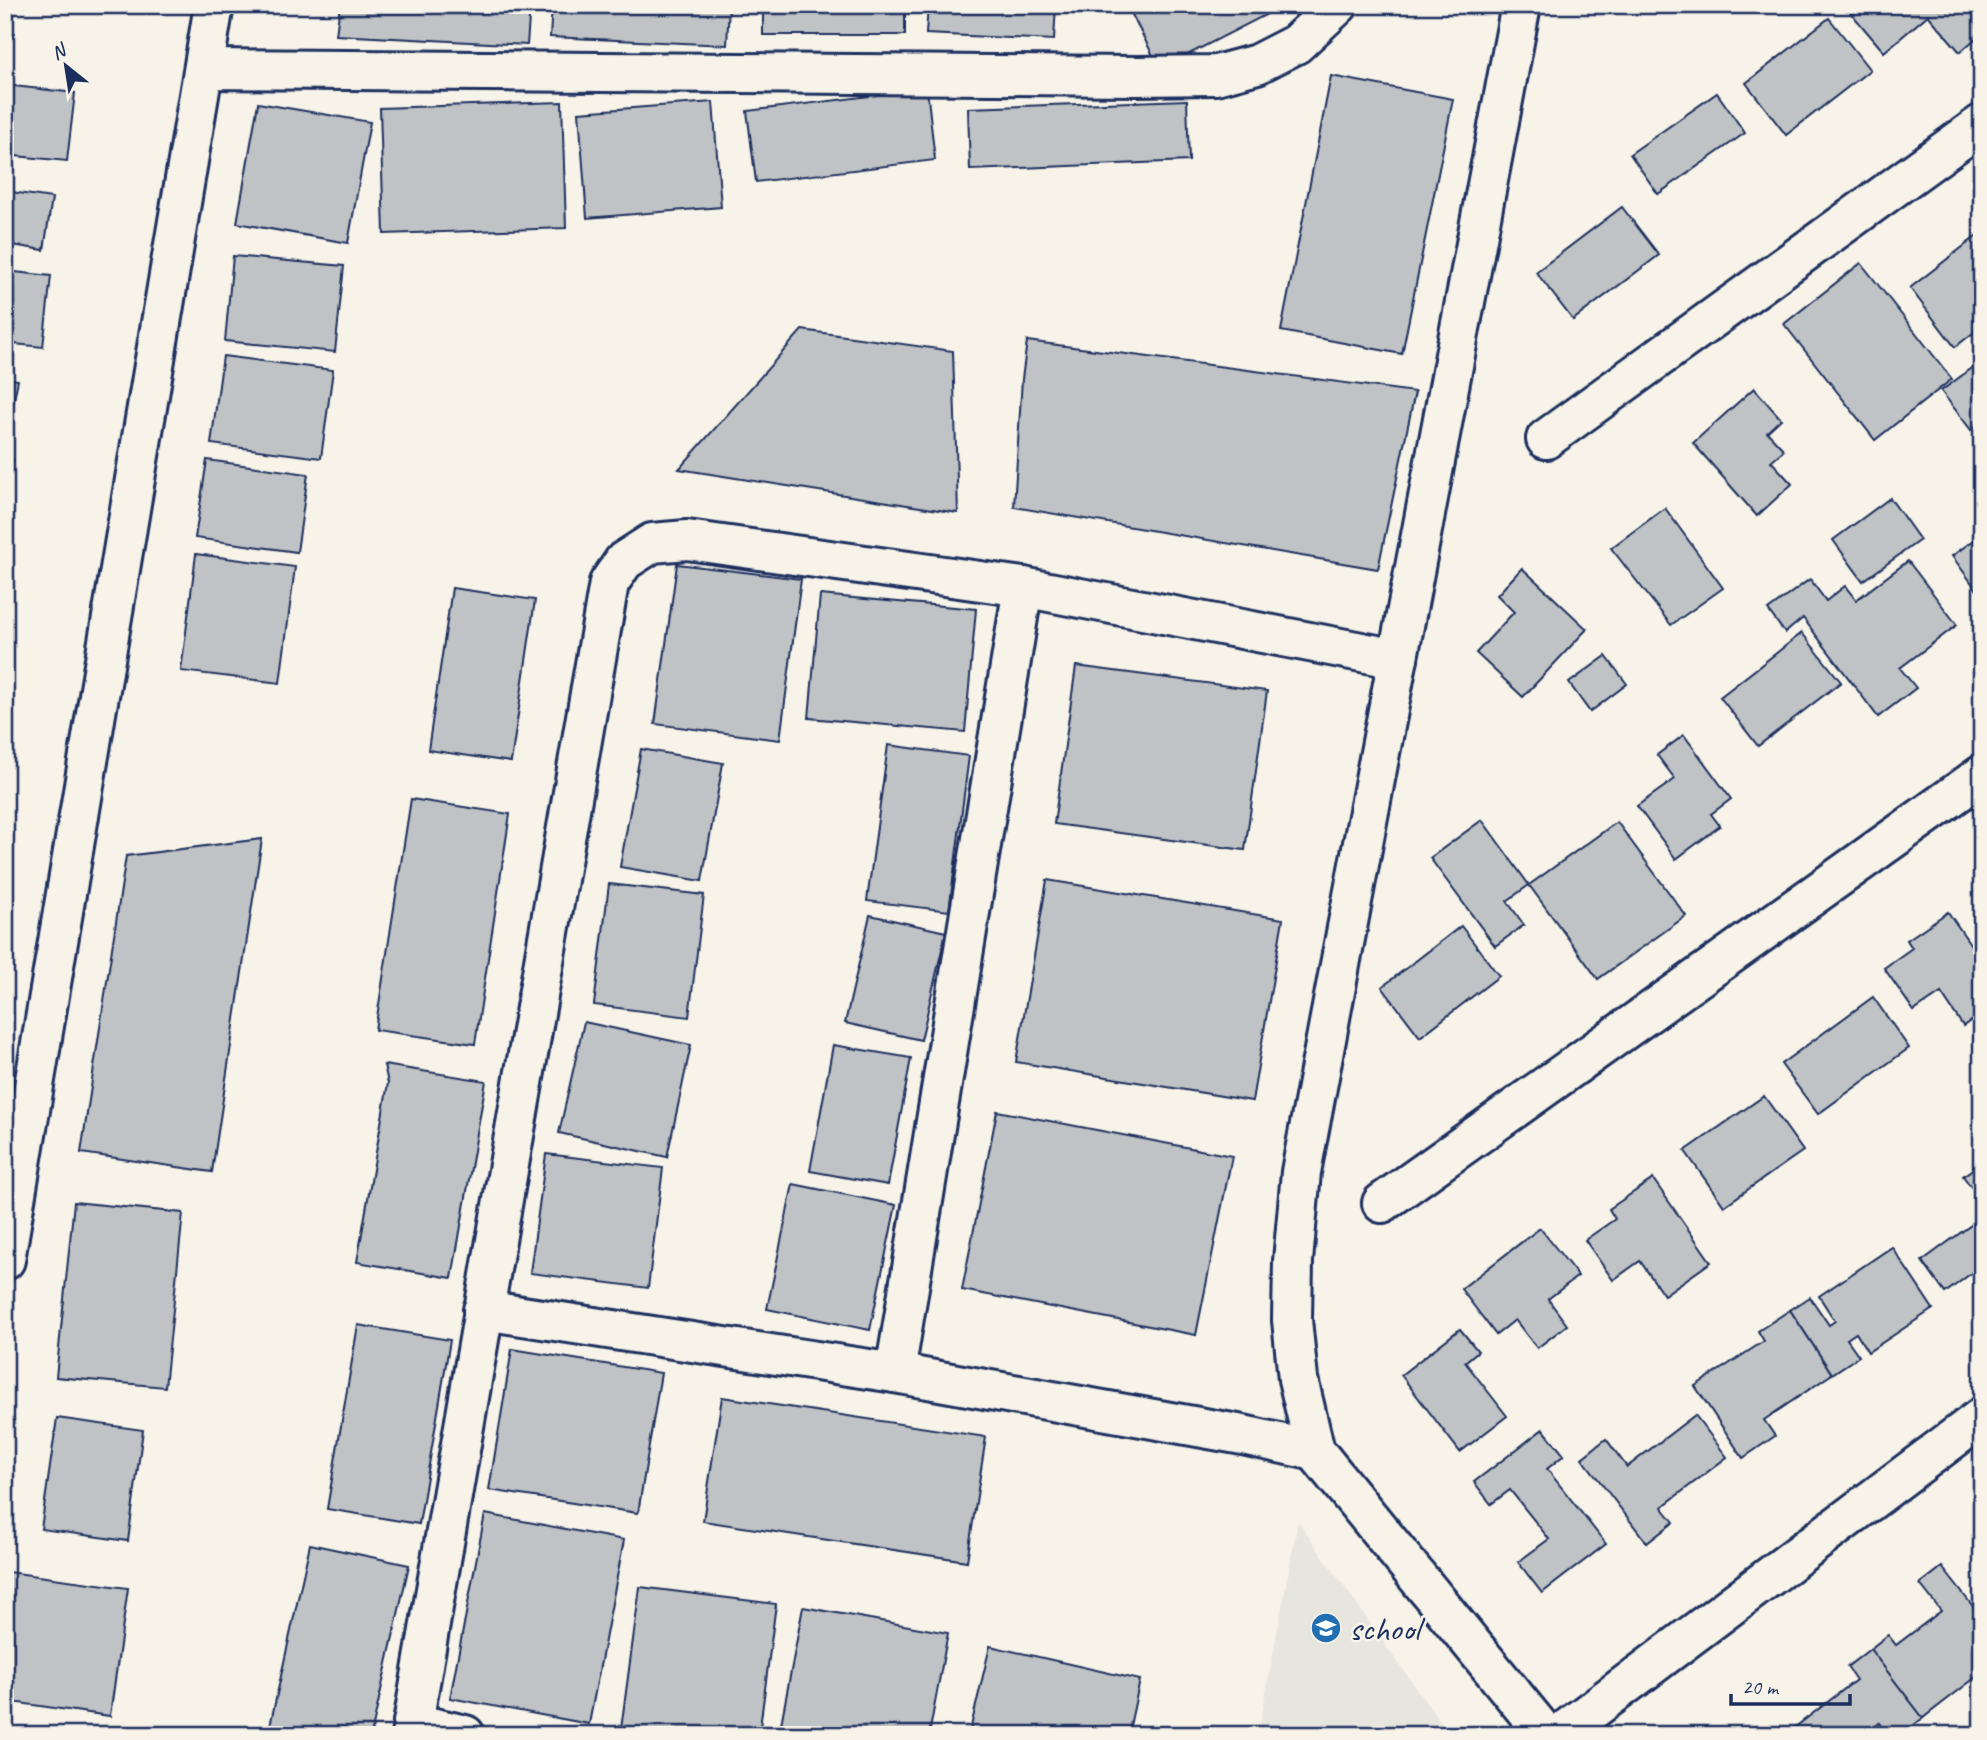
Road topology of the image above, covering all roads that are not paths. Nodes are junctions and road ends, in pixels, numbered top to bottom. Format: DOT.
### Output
graph roads {
  1 [pos="214,5"];
  2 [pos="1338,5"];
  3 [pos="1521,5"];
  4 [pos="204,69"];
  5 [pos="1982,124"];
  6 [pos="1546,439"];
  7 [pos="1023,587"];
  8 [pos="1398,659"];
  9 [pos="1982,775"];
  10 [pos="1382,1203"];
  11 [pos="5,1260"];
  12 [pos="483,1310"];
  13 [pos="895,1373"];
  14 [pos="1982,1417"];
  15 [pos="1315,1451"];
  16 [pos="412,1729"];
  17 [pos="465,1735"];
  18 [pos="1546,1735"];
  19 [pos="1559,1735"];
  1 -- 4 [label="street"];
  2 -- 4 [label="street"];
  3 -- 8 [label="street"];
  4 -- 11 [label="street"];
  5 -- 6 [label="street"];
  7 -- 8 [label="street"];
  7 -- 12 [label="street"];
  7 -- 13 [label="street"];
  8 -- 15 [label="street"];
  9 -- 10 [label="street"];
  12 -- 13 [label="street"];
  12 -- 16 [label="street"];
  13 -- 15 [label="street"];
  14 -- 19 [label="street"];
  15 -- 18 [label="street"];
  16 -- 17 [label="street"];
}
